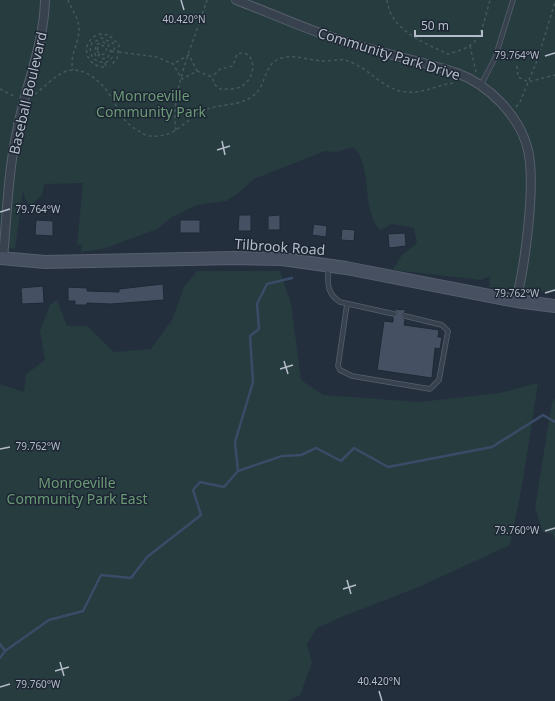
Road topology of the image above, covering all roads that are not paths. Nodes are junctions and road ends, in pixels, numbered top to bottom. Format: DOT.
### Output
graph roads {
  1 [pos="45,0"];
  2 [pos="236,0"];
  3 [pos="513,0"];
  4 [pos="481,85"];
  5 [pos="2,258"];
  6 [pos="328,265"];
  7 [pos="516,301"];
  8 [pos="347,304"];
  9 [pos="555,306"];
  10 [pos="394,314"];
  11 [pos="405,316"];
  1 -- 5 [label="street, Baseball Boulevard"];
  2 -- 4 [label="street, Community Park Drive"];
  3 -- 4 [label="lane"];
  4 -- 7 [label="street, Community Park Drive"];
  5 -- 6 [label="street, Tilbrook Road"];
  6 -- 7 [label="street, Tilbrook Road"];
  6 -- 8 [label="lane"];
  7 -- 9 [label="street, Tilbrook Road"];
  8 -- 10 [label="lane"];
  8 -- 11 [label="lane"];
}
